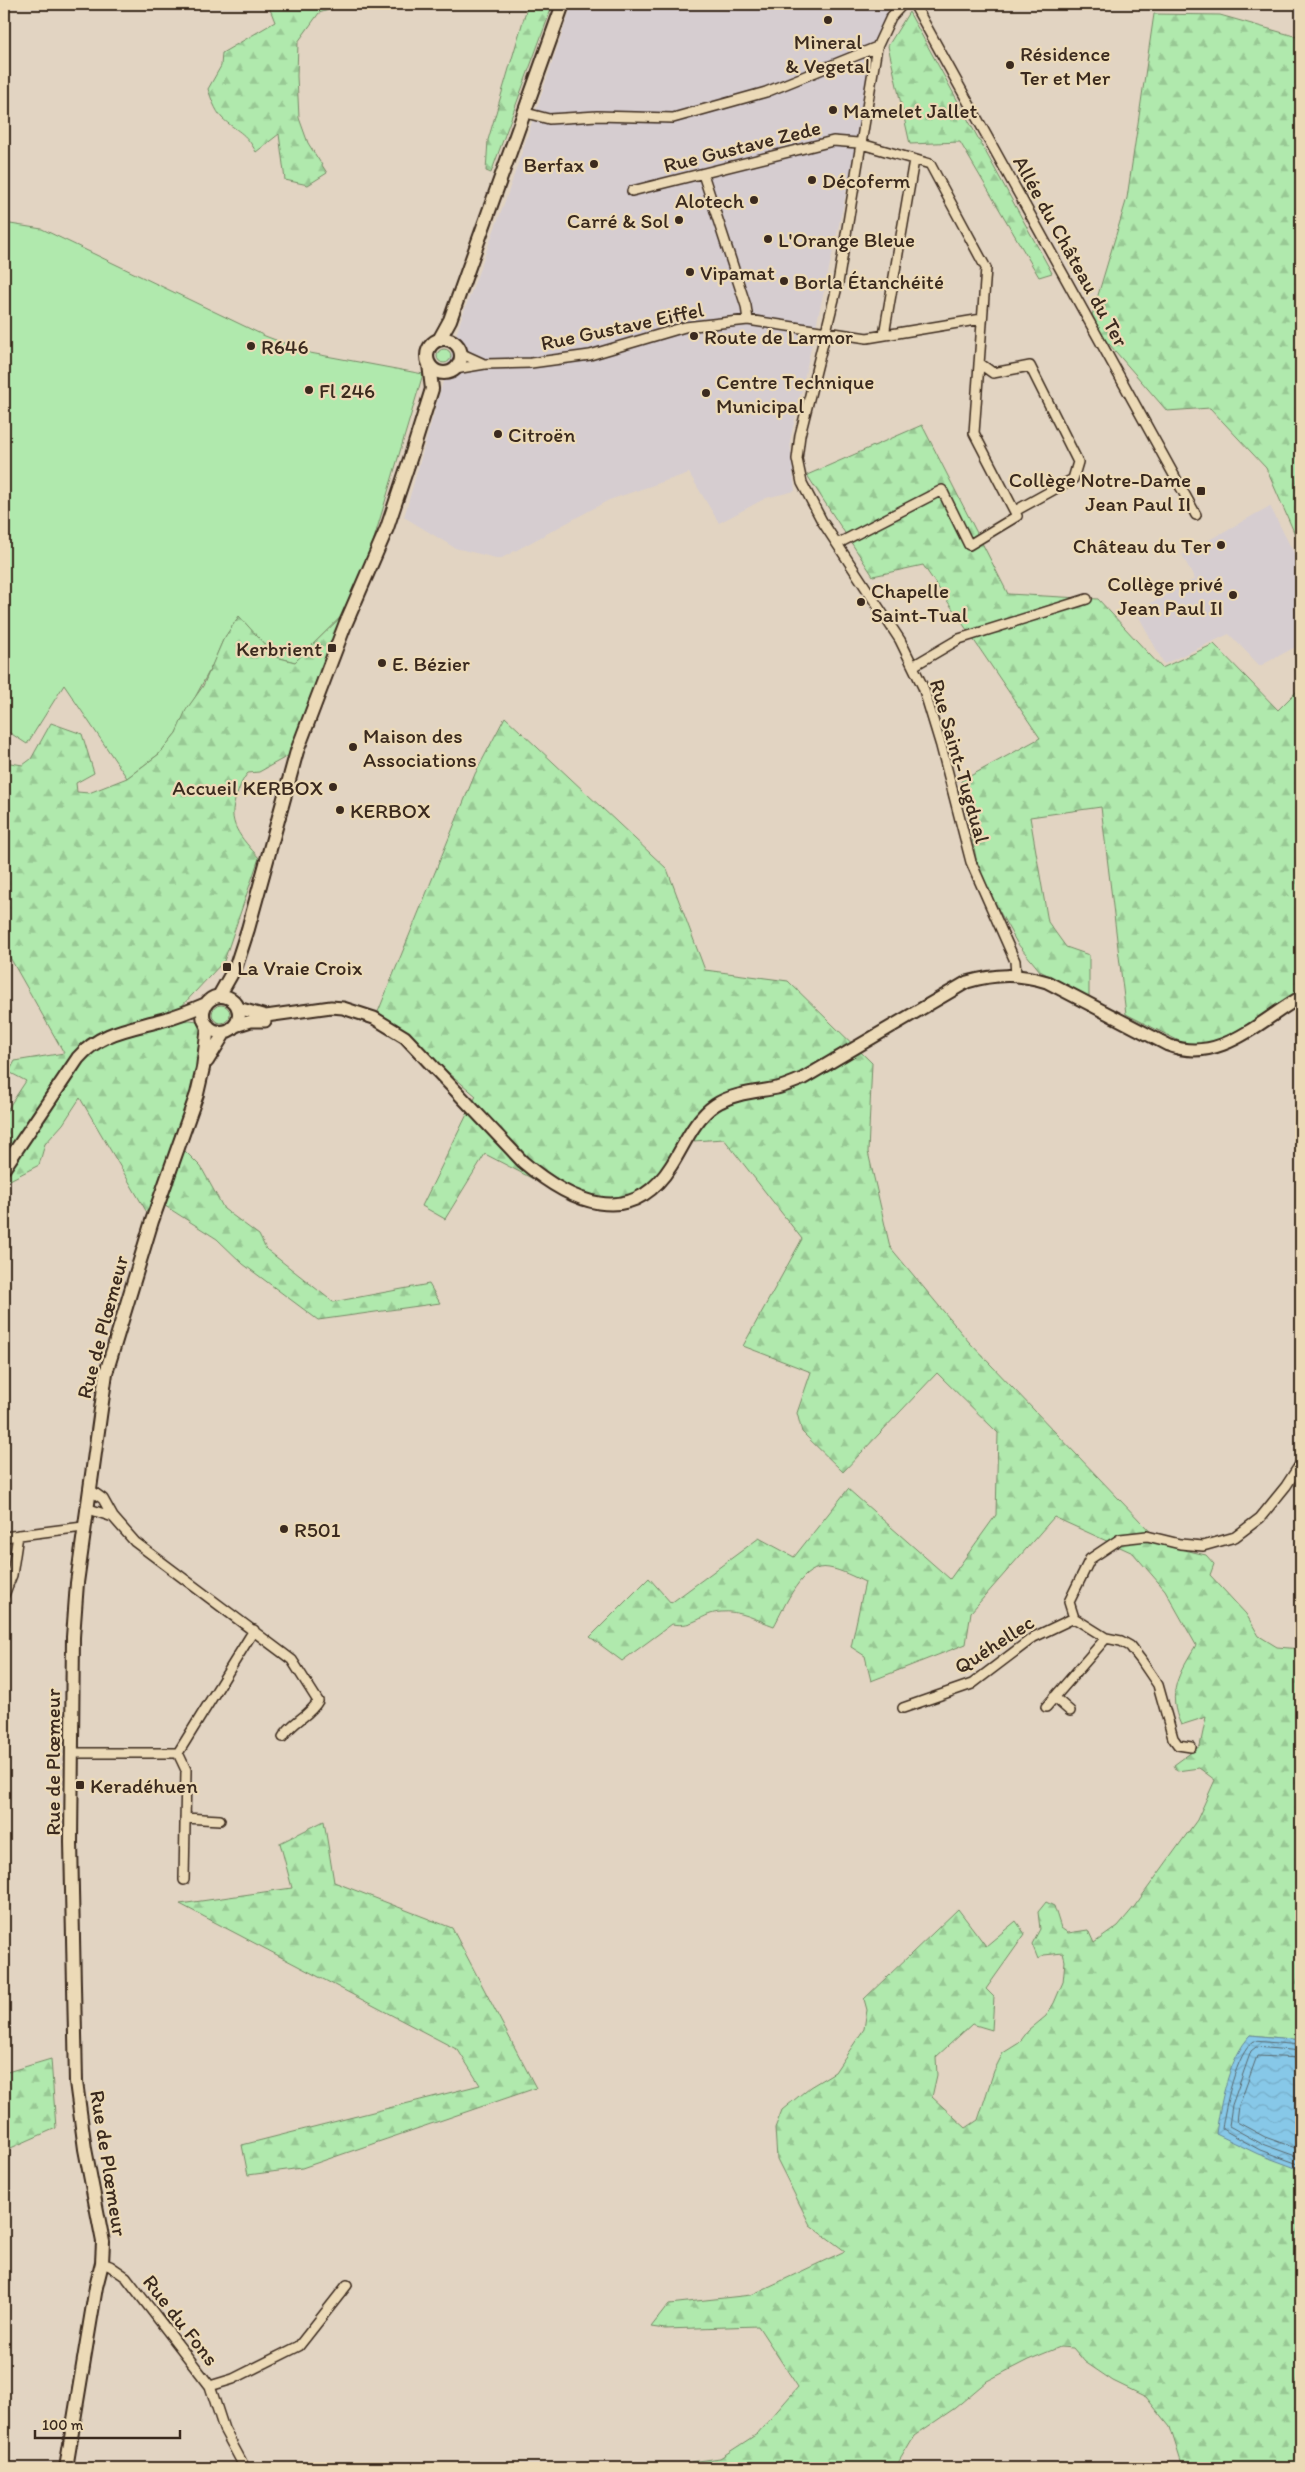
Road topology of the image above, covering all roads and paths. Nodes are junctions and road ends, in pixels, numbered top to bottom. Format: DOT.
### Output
graph roads {
  1 [pos="563,4"];
  2 [pos="903,4"];
  3 [pos="914,4"];
  4 [pos="877,47"];
  5 [pos="526,113"];
  6 [pos="861,144"];
  7 [pos="914,160"];
  8 [pos="703,174"];
  9 [pos="632,191"];
  10 [pos="982,319"];
  11 [pos="450,320"];
  12 [pos="748,320"];
  13 [pos="825,332"];
  14 [pos="884,335"];
  15 [pos="439,340"];
  16 [pos="458,349"];
  17 [pos="979,363"];
  18 [pos="429,364"];
  19 [pos="485,364"];
  20 [pos="451,370"];
  21 [pos="432,389"];
  22 [pos="1015,511"];
  23 [pos="1196,515"];
  24 [pos="837,544"];
  25 [pos="1088,599"];
  26 [pos="913,666"];
  27 [pos="236,966"];
  28 [pos="1016,975"];
  29 [pos="219,996"];
  30 [pos="1301,998"];
  31 [pos="206,1004"];
  32 [pos="236,1006"];
  33 [pos="361,1015"];
  34 [pos="174,1016"];
  35 [pos="206,1023"];
  36 [pos="230,1029"];
  37 [pos="203,1068"];
  38 [pos="4,1168"];
  39 [pos="1301,1463"];
  40 [pos="89,1489"];
  41 [pos="86,1508"];
  42 [pos="113,1517"];
  43 [pos="83,1527"];
  44 [pos="18,1536"];
  45 [pos="4,1537"];
  46 [pos="4,1595"];
  47 [pos="1074,1618"];
  48 [pos="254,1630"];
  49 [pos="1106,1638"];
  50 [pos="1054,1697"];
  51 [pos="1046,1707"];
  52 [pos="903,1708"];
  53 [pos="1070,1710"];
  54 [pos="283,1738"];
  55 [pos="1191,1747"];
  56 [pos="72,1753"];
  57 [pos="178,1753"];
  58 [pos="185,1818"];
  59 [pos="220,1820"];
  60 [pos="184,1880"];
  61 [pos="102,2263"];
  62 [pos="347,2285"];
  63 [pos="210,2386"];
  64 [pos="66,2468"];
  65 [pos="245,2468"];
  1 -- 5 [label="main road"];
  2 -- 4 [label="street, Rue Saint-Tugdual"];
  3 -- 23 [label="street, Allée du Château du Ter"];
  4 -- 5 [label="street"];
  4 -- 6 [label="street, Rue Saint-Tugdual"];
  5 -- 11 [label="main road"];
  6 -- 7 [label="street, Rue Gustave Zede"];
  6 -- 8 [label="street, Rue Gustave Zede"];
  6 -- 13 [label="street, Rue Saint-Tugdual"];
  7 -- 10 [label="street, Rue Gustave Zede"];
  7 -- 14 [label="street"];
  8 -- 9 [label="street, Rue Gustave Zede"];
  8 -- 12 [label="street"];
  10 -- 14 [label="street, Rue Gustave Eiffel"];
  10 -- 17 [label="street, Rue Gustave Zede"];
  11 -- 15 [label="main road"];
  11 -- 16 [label="main road"];
  12 -- 13 [label="street, Rue Gustave Eiffel"];
  12 -- 19 [label="street, Rue Gustave Eiffel"];
  13 -- 14 [label="street, Rue Gustave Eiffel"];
  13 -- 24 [label="street, Rue Saint-Tugdual"];
  15 -- 16 [label="main road"];
  15 -- 18 [label="main road"];
  16 -- 19 [label="street, Rue Gustave Eiffel"];
  16 -- 20 [label="main road"];
  17 -- 22 [label="street, Rue Gustave Zede"];
  17 -- 22 [label="street"];
  18 -- 20 [label="main road"];
  18 -- 21 [label="main road"];
  19 -- 20 [label="street, Rue Gustave Eiffel"];
  20 -- 21 [label="main road"];
  21 -- 27 [label="main road"];
  22 -- 24 [label="street"];
  24 -- 26 [label="street, Rue Saint-Tugdual"];
  25 -- 26 [label="street"];
  26 -- 28 [label="street, Rue Saint-Tugdual"];
  27 -- 29 [label="main road"];
  27 -- 32 [label="main road"];
  28 -- 30 [label="street"];
  28 -- 33 [label="street"];
  29 -- 31 [label="main road"];
  29 -- 32 [label="main road"];
  31 -- 34 [label="main road"];
  31 -- 35 [label="main road"];
  32 -- 33 [label="street"];
  32 -- 36 [label="main road"];
  33 -- 36 [label="street"];
  34 -- 35 [label="main road"];
  34 -- 38 [label="main road"];
  35 -- 36 [label="main road"];
  35 -- 37 [label="main road, Rue de Plœmeur"];
  36 -- 37 [label="main road, Rue de Plœmeur"];
  37 -- 40 [label="main road, Rue de Plœmeur"];
  39 -- 47 [label="street"];
  40 -- 41 [label="main road, Rue de Plœmeur"];
  40 -- 42 [label="street"];
  41 -- 42 [label="street"];
  41 -- 43 [label="main road, Rue de Plœmeur"];
  42 -- 48 [label="street"];
  43 -- 44 [label="street"];
  43 -- 56 [label="main road, Rue de Plœmeur"];
  44 -- 45 [label="street"];
  44 -- 46 [label="street"];
  47 -- 49 [label="street"];
  47 -- 52 [label="street, Quéhellec"];
  48 -- 54 [label="street"];
  48 -- 57 [label="street"];
  49 -- 50 [label="street"];
  49 -- 55 [label="street"];
  50 -- 51 [label="street"];
  50 -- 53 [label="street"];
  56 -- 57 [label="street"];
  56 -- 61 [label="main road, Rue de Plœmeur"];
  57 -- 58 [label="street"];
  58 -- 59 [label="street"];
  58 -- 60 [label="street"];
  61 -- 63 [label="street, Rue du Fons"];
  61 -- 64 [label="main road, Rue de Plœmeur"];
  62 -- 63 [label="street, Rue du Fons"];
  63 -- 65 [label="street"];
}
